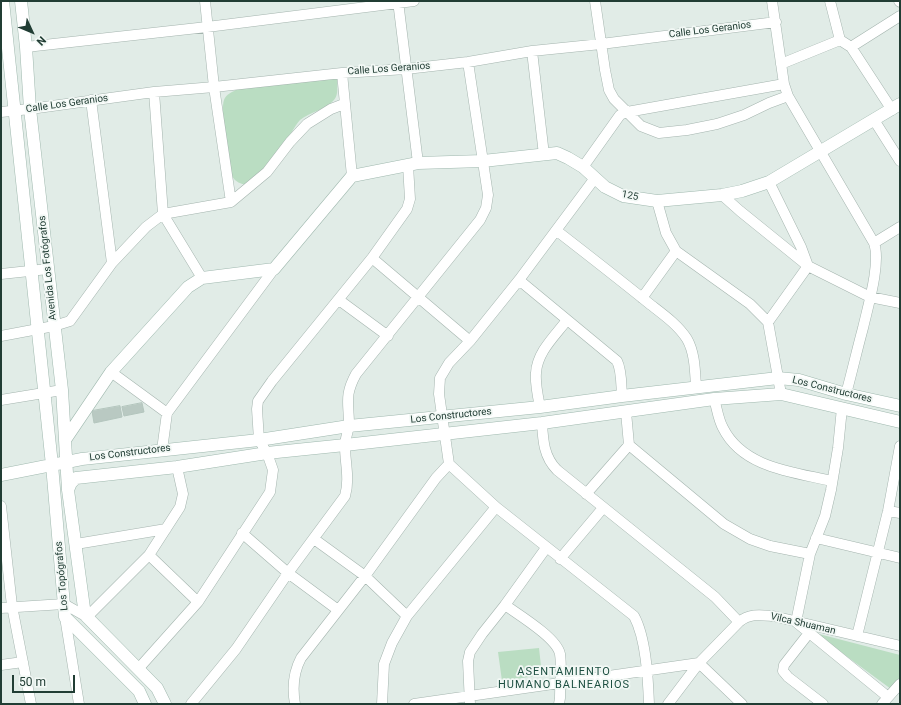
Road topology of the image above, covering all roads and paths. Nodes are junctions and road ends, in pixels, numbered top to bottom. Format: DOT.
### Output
graph roads {
  1 [pos="4,1"];
  2 [pos="21,1"];
  3 [pos="204,1"];
  4 [pos="414,1"];
  5 [pos="595,1"];
  6 [pos="772,1"];
  7 [pos="830,1"];
  8 [pos="398,2"];
  9 [pos="900,16"];
  10 [pos="776,22"];
  11 [pos="207,27"];
  12 [pos="840,40"];
  13 [pos="601,44"];
  14 [pos="26,47"];
  15 [pos="851,47"];
  16 [pos="532,51"];
  17 [pos="468,62"];
  18 [pos="782,64"];
  19 [pos="406,69"];
  20 [pos="342,73"];
  21 [pos="784,84"];
  22 [pos="214,87"];
  23 [pos="154,92"];
  24 [pos="788,96"];
  25 [pos="91,100"];
  26 [pos="344,104"];
  27 [pos="896,107"];
  28 [pos="30,109"];
  29 [pos="15,111"];
  30 [pos="1,112"];
  31 [pos="627,112"];
  32 [pos="874,120"];
  33 [pos="821,151"];
  34 [pos="544,155"];
  35 [pos="483,161"];
  36 [pos="900,162"];
  37 [pos="413,164"];
  38 [pos="583,167"];
  39 [pos="352,176"];
  40 [pos="595,178"];
  41 [pos="769,182"];
  42 [pos="722,195"];
  43 [pos="657,201"];
  44 [pos="231,202"];
  45 [pos="163,214"];
  46 [pos="900,227"];
  47 [pos="557,231"];
  48 [pos="874,243"];
  49 [pos="676,251"];
  50 [pos="372,258"];
  51 [pos="112,263"];
  52 [pos="808,266"];
  53 [pos="48,269"];
  54 [pos="274,269"];
  55 [pos="32,270"];
  56 [pos="1,274"];
  57 [pos="202,278"];
  58 [pos="519,280"];
  59 [pos="418,297"];
  60 [pos="870,297"];
  61 [pos="642,298"];
  62 [pos="339,300"];
  63 [pos="900,303"];
  64 [pos="567,320"];
  65 [pos="768,322"];
  66 [pos="54,326"];
  67 [pos="38,329"];
  68 [pos="1,336"];
  69 [pos="388,336"];
  70 [pos="470,341"];
  71 [pos="111,372"];
  72 [pos="778,378"];
  73 [pos="696,387"];
  74 [pos="62,390"];
  75 [pos="44,393"];
  76 [pos="781,394"];
  77 [pos="846,394"];
  78 [pos="622,396"];
  79 [pos="714,399"];
  80 [pos="1,400"];
  81 [pos="900,406"];
  82 [pos="540,407"];
  83 [pos="842,408"];
  84 [pos="626,412"];
  85 [pos="168,413"];
  86 [pos="441,417"];
  87 [pos="900,422"];
  88 [pos="542,423"];
  89 [pos="349,426"];
  90 [pos="445,433"];
  91 [pos="65,440"];
  92 [pos="259,440"];
  93 [pos="345,445"];
  94 [pos="629,445"];
  95 [pos="900,446"];
  96 [pos="162,450"];
  97 [pos="267,453"];
  98 [pos="66,462"];
  99 [pos="449,464"];
  100 [pos="52,465"];
  101 [pos="177,467"];
  102 [pos="1,475"];
  103 [pos="832,481"];
  104 [pos="68,490"];
  105 [pos="586,494"];
  106 [pos="1,506"];
  107 [pos="496,507"];
  108 [pos="603,508"];
  109 [pos="888,511"];
  110 [pos="900,514"];
  111 [pos="166,529"];
  112 [pos="242,533"];
  113 [pos="816,538"];
  114 [pos="314,540"];
  115 [pos="76,544"];
  116 [pos="546,548"];
  117 [pos="878,552"];
  118 [pos="810,554"];
  119 [pos="149,555"];
  120 [pos="900,558"];
  121 [pos="560,559"];
  122 [pos="288,573"];
  123 [pos="365,576"];
  124 [pos="198,602"];
  125 [pos="64,604"];
  126 [pos="505,605"];
  127 [pos="12,606"];
  128 [pos="1,608"];
  129 [pos="338,610"];
  130 [pos="407,616"];
  131 [pos="65,617"];
  132 [pos="87,617"];
  133 [pos="739,622"];
  134 [pos="796,622"];
  135 [pos="809,633"];
  136 [pos="857,636"];
  137 [pos="900,646"];
  138 [pos="22,662"];
  139 [pos="699,664"];
  140 [pos="1,666"];
  141 [pos="139,668"];
  142 [pos="648,671"];
  143 [pos="560,684"];
  144 [pos="900,684"];
  145 [pos="470,700"];
  146 [pos="885,701"];
  147 [pos="31,704"];
  148 [pos="78,704"];
  149 [pos="145,704"];
  150 [pos="165,704"];
  151 [pos="191,704"];
  152 [pos="295,704"];
  153 [pos="382,704"];
  154 [pos="414,704"];
  155 [pos="559,704"];
  156 [pos="649,704"];
  157 [pos="668,704"];
  158 [pos="742,704"];
  159 [pos="823,704"];
  1 -- 29 [label="main road, Los Topógrafos"];
  2 -- 14 [label="main road, Avenida Los Fotógrafos"];
  3 -- 11 [label="street"];
  4 -- 8 [label="street"];
  5 -- 13 [label="street"];
  6 -- 10 [label="street"];
  7 -- 12 [label="street"];
  8 -- 11 [label="street"];
  8 -- 19 [label="street"];
  9 -- 15 [label="street"];
  10 -- 13 [label="street, Calle Los Geranios"];
  10 -- 18 [label="street"];
  11 -- 14 [label="street"];
  11 -- 22 [label="street"];
  12 -- 15 [label="street"];
  12 -- 18 [label="street"];
  13 -- 16 [label="street, Calle Los Geranios"];
  13 -- 31 [label="street"];
  14 -- 28 [label="main road, Avenida Los Fotógrafos"];
  15 -- 27 [label="street"];
  16 -- 17 [label="street, Calle Los Geranios"];
  16 -- 34 [label="street"];
  17 -- 19 [label="street, Calle Los Geranios"];
  17 -- 35 [label="street"];
  18 -- 21 [label="street"];
  19 -- 20 [label="street, Calle Los Geranios"];
  19 -- 37 [label="street"];
  20 -- 22 [label="street, Calle Los Geranios"];
  20 -- 26 [label="street"];
  21 -- 24 [label="street"];
  21 -- 31 [label="street"];
  22 -- 23 [label="street, Calle Los Geranios"];
  22 -- 44 [label="street"];
  23 -- 25 [label="street, Calle Los Geranios"];
  23 -- 45 [label="street"];
  24 -- 31 [label="street"];
  24 -- 33 [label="street"];
  25 -- 28 [label="street, Calle Los Geranios"];
  25 -- 51 [label="street"];
  26 -- 39 [label="street"];
  26 -- 44 [label="street"];
  27 -- 32 [label="main road, 125"];
  28 -- 29 [label="street, Calle Los Geranios"];
  28 -- 53 [label="main road, Avenida Los Fotógrafos"];
  29 -- 30 [label="street, Calle Los Geranios"];
  29 -- 55 [label="main road, Los Topógrafos"];
  31 -- 38 [label="street"];
  32 -- 33 [label="main road, 125"];
  32 -- 36 [label="street"];
  33 -- 41 [label="main road, 125"];
  33 -- 48 [label="street"];
  34 -- 35 [label="main road, 125"];
  34 -- 38 [label="main road, 125"];
  35 -- 37 [label="main road, 125"];
  35 -- 59 [label="street"];
  37 -- 39 [label="main road, 125"];
  37 -- 50 [label="street"];
  38 -- 40 [label="main road, 125"];
  39 -- 54 [label="main road"];
  40 -- 43 [label="main road, 125"];
  40 -- 47 [label="street"];
  41 -- 42 [label="main road, 125"];
  41 -- 52 [label="street"];
  42 -- 43 [label="main road, 125"];
  42 -- 52 [label="street"];
  43 -- 49 [label="street"];
  44 -- 45 [label="street"];
  45 -- 51 [label="street"];
  45 -- 57 [label="street"];
  46 -- 48 [label="street"];
  47 -- 58 [label="street"];
  47 -- 61 [label="street"];
  48 -- 60 [label="street"];
  49 -- 61 [label="street"];
  49 -- 65 [label="street"];
  50 -- 59 [label="street"];
  50 -- 62 [label="street"];
  51 -- 66 [label="street"];
  52 -- 60 [label="street"];
  52 -- 65 [label="street"];
  53 -- 55 [label="street"];
  53 -- 66 [label="main road, Avenida Los Fotógrafos"];
  54 -- 57 [label="main road"];
  54 -- 85 [label="street"];
  55 -- 56 [label="street"];
  55 -- 67 [label="main road, Los Topógrafos"];
  57 -- 71 [label="main road"];
  58 -- 64 [label="street"];
  58 -- 70 [label="street"];
  59 -- 69 [label="street"];
  59 -- 70 [label="street"];
  60 -- 63 [label="street"];
  60 -- 77 [label="street"];
  61 -- 73 [label="street"];
  62 -- 69 [label="street"];
  62 -- 92 [label="street"];
  64 -- 78 [label="street"];
  64 -- 82 [label="street"];
  65 -- 72 [label="street"];
  66 -- 67 [label="street"];
  66 -- 74 [label="main road, Avenida Los Fotógrafos"];
  67 -- 68 [label="street"];
  67 -- 75 [label="main road, Los Topógrafos"];
  69 -- 89 [label="street"];
  70 -- 86 [label="street"];
  71 -- 85 [label="street"];
  71 -- 91 [label="main road"];
  72 -- 73 [label="main road, Los Constructores"];
  72 -- 76 [label="street"];
  72 -- 77 [label="main road, Los Constructores"];
  73 -- 78 [label="main road, Los Constructores"];
  74 -- 75 [label="street"];
  74 -- 91 [label="main road, Avenida Los Fotógrafos"];
  75 -- 80 [label="street"];
  75 -- 100 [label="main road, Los Topógrafos"];
  76 -- 79 [label="main road, Los Constructores"];
  76 -- 83 [label="main road, Los Constructores"];
  77 -- 81 [label="main road, Los Constructores"];
  78 -- 82 [label="main road, Los Constructores"];
  79 -- 84 [label="main road, Los Constructores"];
  79 -- 103 [label="street"];
  82 -- 86 [label="main road, Los Constructores"];
  83 -- 87 [label="main road, Los Constructores"];
  83 -- 103 [label="street"];
  84 -- 88 [label="main road, Los Constructores"];
  84 -- 94 [label="street"];
  85 -- 96 [label="street"];
  86 -- 89 [label="main road, Los Constructores"];
  86 -- 90 [label="street"];
  88 -- 90 [label="main road, Los Constructores"];
  88 -- 105 [label="street"];
  89 -- 92 [label="main road, Los Constructores"];
  89 -- 93 [label="street"];
  90 -- 93 [label="main road, Los Constructores"];
  90 -- 99 [label="street"];
  91 -- 98 [label="main road, Avenida Los Fotógrafos"];
  92 -- 96 [label="main road, Los Constructores"];
  92 -- 97 [label="street"];
  93 -- 97 [label="main road, Los Constructores"];
  93 -- 114 [label="street"];
  94 -- 105 [label="street"];
  94 -- 118 [label="street"];
  95 -- 109 [label="street"];
  96 -- 98 [label="main road, Los Constructores"];
  97 -- 101 [label="main road, Los Constructores"];
  97 -- 112 [label="street"];
  98 -- 100 [label="main road, Los Constructores"];
  98 -- 104 [label="main road, Avenida Los Fotógrafos"];
  99 -- 107 [label="street"];
  99 -- 123 [label="street"];
  100 -- 102 [label="main road, Los Constructores"];
  100 -- 125 [label="main road, Los Topógrafos"];
  101 -- 104 [label="main road, Los Constructores"];
  101 -- 111 [label="street"];
  103 -- 113 [label="street"];
  104 -- 115 [label="main road, Los Topógrafos"];
  105 -- 108 [label="street"];
  106 -- 127 [label="street"];
  107 -- 116 [label="street"];
  107 -- 130 [label="street"];
  108 -- 121 [label="street"];
  108 -- 133 [label="street"];
  109 -- 110 [label="street"];
  109 -- 117 [label="street"];
  111 -- 115 [label="street"];
  111 -- 119 [label="street"];
  112 -- 122 [label="street"];
  112 -- 124 [label="street"];
  113 -- 117 [label="street"];
  113 -- 118 [label="street"];
  114 -- 122 [label="street"];
  114 -- 123 [label="street"];
  115 -- 132 [label="main road, Los Topógrafos"];
  116 -- 121 [label="street"];
  116 -- 126 [label="street"];
  117 -- 120 [label="street"];
  117 -- 136 [label="street"];
  118 -- 134 [label="street"];
  119 -- 124 [label="street"];
  119 -- 132 [label="street"];
  121 -- 142 [label="street"];
  122 -- 129 [label="street"];
  122 -- 151 [label="street"];
  123 -- 129 [label="street"];
  123 -- 130 [label="street"];
  124 -- 141 [label="street"];
  125 -- 127 [label="street"];
  125 -- 131 [label="main road, Los Topógrafos"];
  125 -- 132 [label="street"];
  126 -- 143 [label="street"];
  126 -- 145 [label="street"];
  127 -- 128 [label="street"];
  127 -- 138 [label="street"];
  129 -- 152 [label="street"];
  130 -- 153 [label="street"];
  131 -- 148 [label="street"];
  131 -- 149 [label="main road, Los Topógrafos"];
  132 -- 141 [label="main road"];
  133 -- 134 [label="street, Vilca Shuaman"];
  133 -- 139 [label="street, Vilca Shuaman"];
  134 -- 135 [label="street"];
  134 -- 136 [label="street, Vilca Shuaman"];
  135 -- 146 [label="street"];
  135 -- 159 [label="street"];
  136 -- 137 [label="street, Vilca Shuaman"];
  138 -- 140 [label="street"];
  138 -- 147 [label="street"];
  139 -- 142 [label="street"];
  139 -- 157 [label="street, Vilca Shuaman"];
  139 -- 158 [label="street"];
  141 -- 150 [label="main road"];
  142 -- 143 [label="street"];
  142 -- 156 [label="street"];
  143 -- 145 [label="street"];
  143 -- 155 [label="street"];
  144 -- 146 [label="street"];
  145 -- 154 [label="street"];
}
